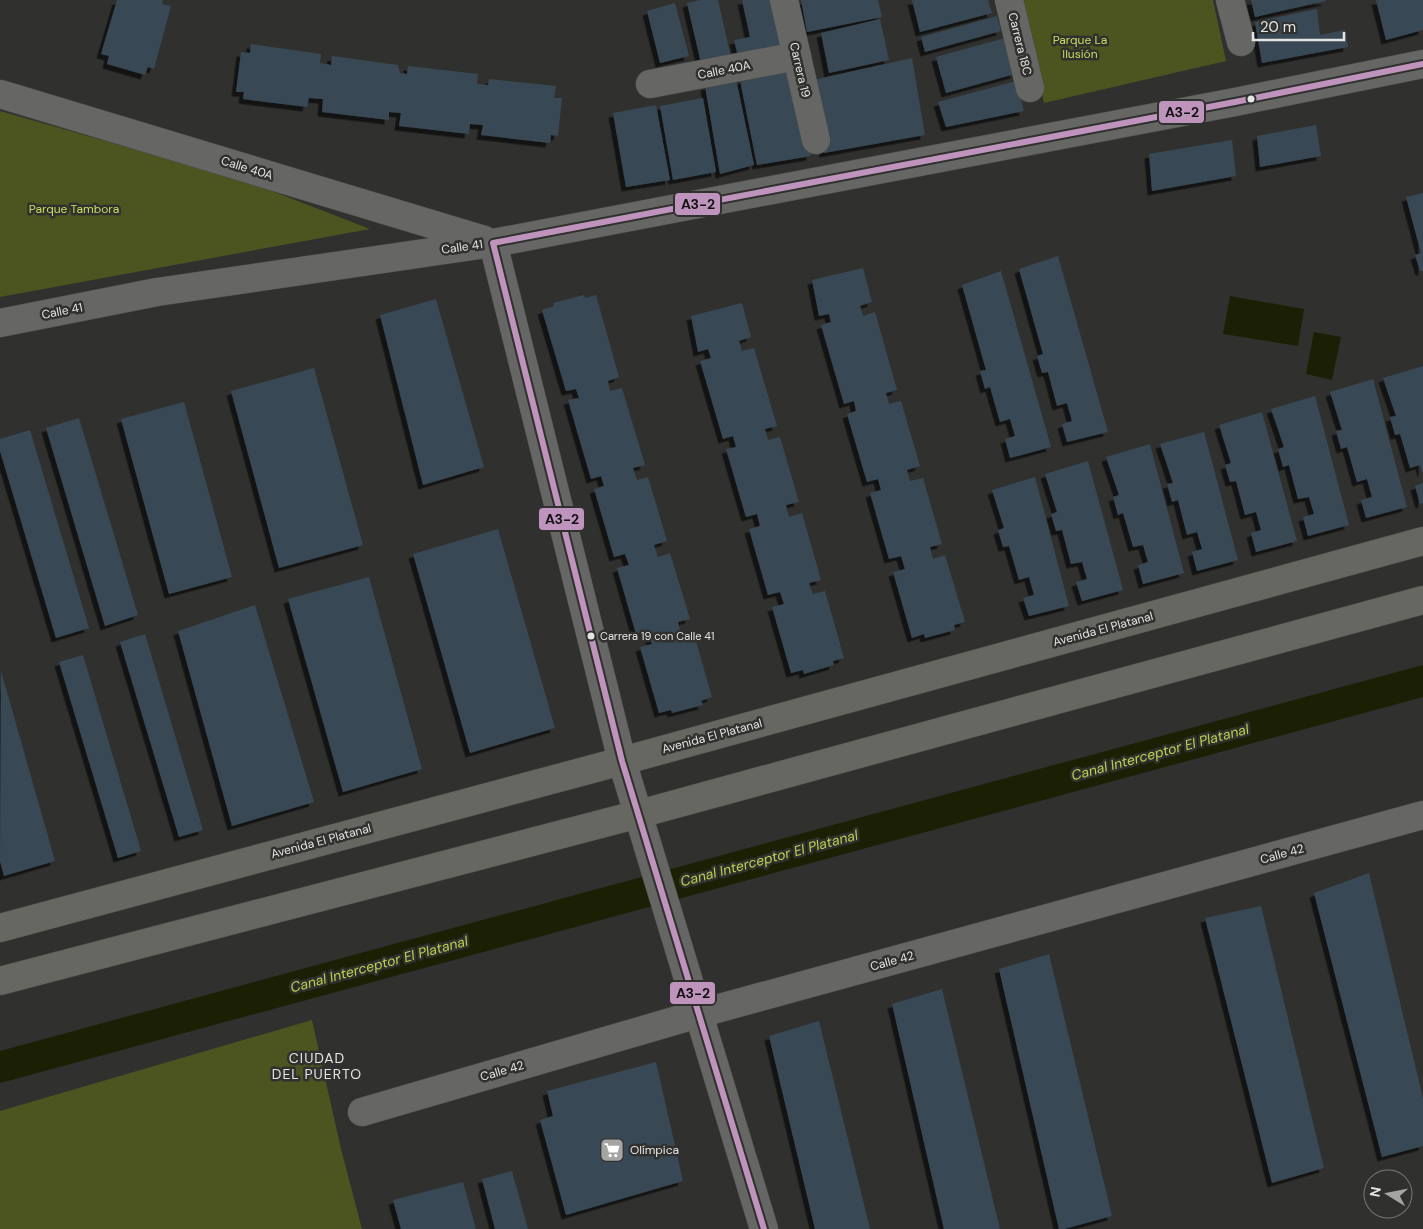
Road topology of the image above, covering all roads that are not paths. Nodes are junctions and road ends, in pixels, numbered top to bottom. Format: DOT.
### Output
graph roads {
  1 [pos="784,0"];
  2 [pos="1009,0"];
  3 [pos="1230,0"];
  4 [pos="1241,42"];
  5 [pos="797,56"];
  6 [pos="1423,64"];
  7 [pos="650,84"];
  8 [pos="1030,88"];
  9 [pos="0,94"];
  10 [pos="816,140"];
  11 [pos="493,243"];
  12 [pos="0,323"];
  13 [pos="1423,541"];
  14 [pos="1423,600"];
  15 [pos="622,760"];
  16 [pos="1423,815"];
  17 [pos="642,826"];
  18 [pos="0,928"];
  19 [pos="0,981"];
  20 [pos="698,1014"];
  21 [pos="362,1112"];
  22 [pos="764,1229"];
  1 -- 5 [label="street, Carrera 19"];
  2 -- 8 [label="street, Carrera 18C"];
  3 -- 4 [label="street"];
  5 -- 7 [label="street, Calle 40A"];
  5 -- 10 [label="street, Carrera 19"];
  6 -- 11 [label="street, Calle 41"];
  9 -- 11 [label="street, Calle 40A"];
  11 -- 12 [label="street, Calle 41"];
  11 -- 15 [label="street"];
  13 -- 15 [label="main road, Avenida El Platanal"];
  14 -- 17 [label="main road"];
  15 -- 17 [label="street"];
  15 -- 18 [label="main road, Avenida El Platanal"];
  16 -- 20 [label="street, Calle 42"];
  17 -- 19 [label="main road"];
  17 -- 20 [label="street"];
  20 -- 21 [label="street, Calle 42"];
  20 -- 22 [label="street"];
}
